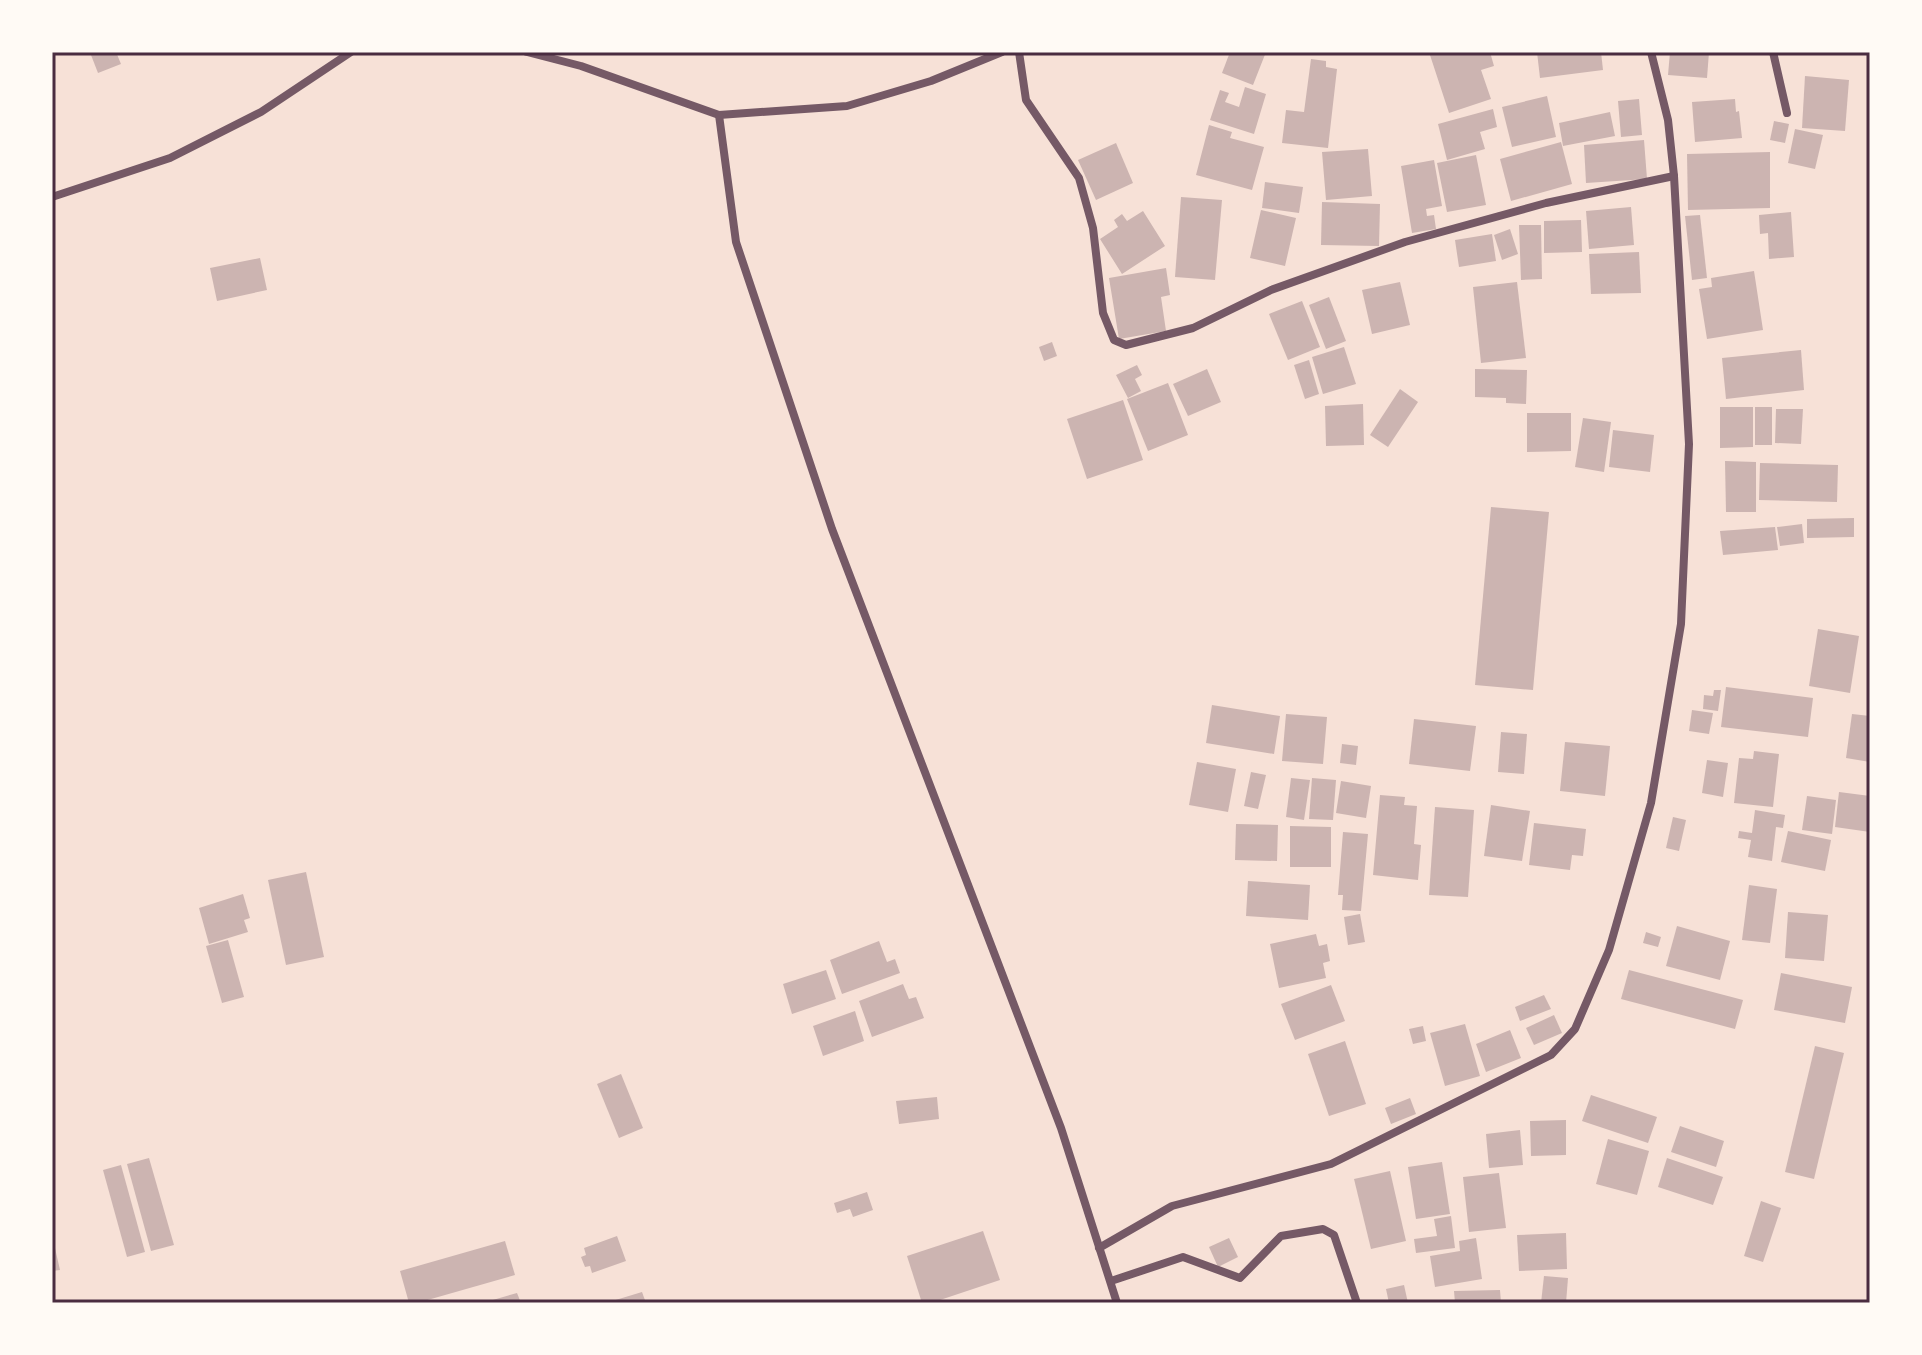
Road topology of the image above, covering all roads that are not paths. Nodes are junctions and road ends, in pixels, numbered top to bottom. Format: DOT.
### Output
graph roads {
  1 [pos="351,52"];
  2 [pos="527,52"];
  3 [pos="1002,52"];
  4 [pos="1019,52"];
  5 [pos="1651,52"];
  6 [pos="1773,52"];
  7 [pos="1787,113"];
  8 [pos="719,115"];
  9 [pos="1674,176"];
  10 [pos="52,197"];
  11 [pos="1099,1248"];
  12 [pos="1111,1281"];
  13 [pos="1117,1303"];
  14 [pos="1357,1303"];
  1 -- 10 [label="street"];
  2 -- 8 [label="street"];
  3 -- 8 [label="street"];
  4 -- 9 [label="street"];
  5 -- 9 [label="street"];
  6 -- 7 [label="street"];
  8 -- 11 [label="street"];
  9 -- 11 [label="street"];
  11 -- 12 [label="street"];
  12 -- 13 [label="street"];
  12 -- 14 [label="street"];
}
